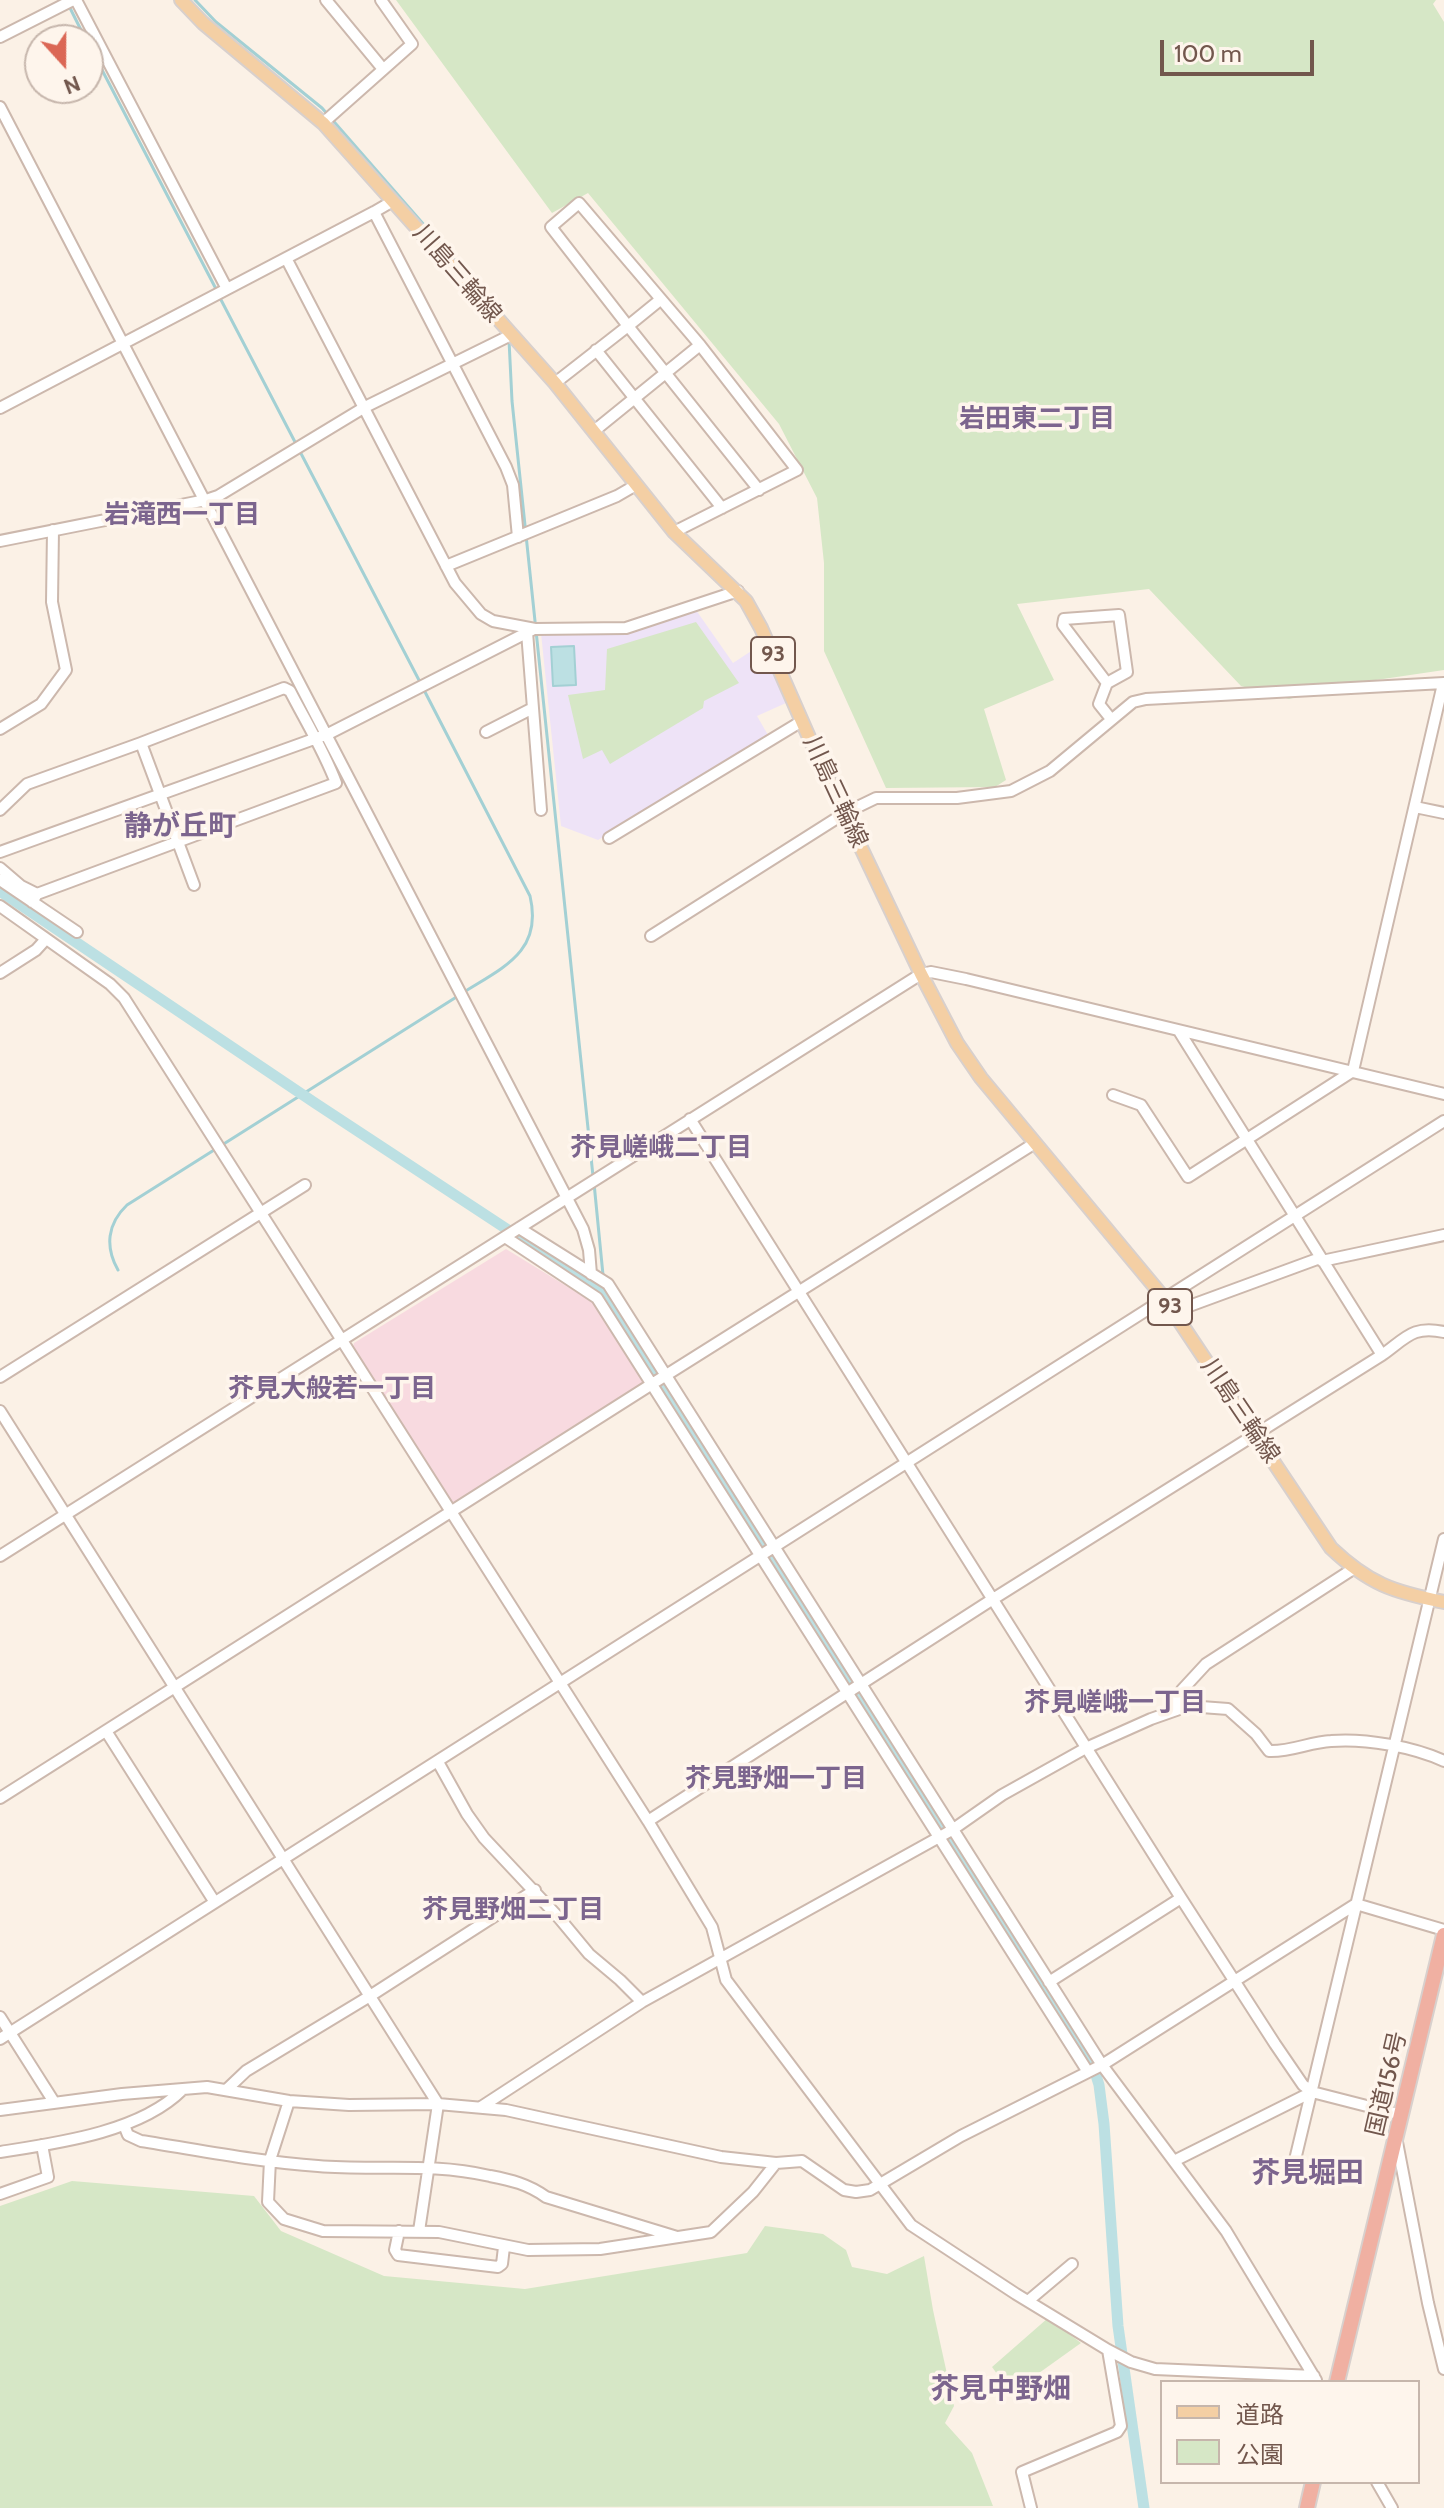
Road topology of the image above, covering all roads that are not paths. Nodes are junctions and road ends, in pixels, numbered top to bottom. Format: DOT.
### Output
graph roads {
  1 [pos="181,0"];
  2 [pos="326,0"];
  3 [pos="381,0"];
  4 [pos="70,1"];
  5 [pos="0,37"];
  6 [pos="383,69"];
  7 [pos="0,107"];
  8 [pos="323,123"];
  9 [pos="393,201"];
  10 [pos="374,212"];
  11 [pos="286,258"];
  12 [pos="221,292"];
  13 [pos="660,300"];
  14 [pos="628,326"];
  15 [pos="511,335"];
  16 [pos="123,344"];
  17 [pos="700,345"];
  18 [pos="596,350"];
  19 [pos="452,362"];
  20 [pos="667,372"];
  21 [pos="555,383"];
  22 [pos="634,399"];
  23 [pos="365,407"];
  24 [pos="0,408"];
  25 [pos="594,431"];
  26 [pos="636,485"];
  27 [pos="759,490"];
  28 [pos="206,500"];
  29 [pos="722,508"];
  30 [pos="53,530"];
  31 [pos="674,532"];
  32 [pos="518,537"];
  33 [pos="0,540"];
  34 [pos="0,550"];
  35 [pos="446,566"];
  36 [pos="738,591"];
  37 [pos="531,630"];
  38 [pos="1107,683"];
  39 [pos="1444,684"];
  40 [pos="533,708"];
  41 [pos="1111,719"];
  42 [pos="802,721"];
  43 [pos="0,729"];
  44 [pos="486,732"];
  45 [pos="328,734"];
  46 [pos="314,738"];
  47 [pos="141,743"];
  48 [pos="160,794"];
  49 [pos="1415,807"];
  50 [pos="0,810"];
  51 [pos="541,810"];
  52 [pos="845,813"];
  53 [pos="1444,813"];
  54 [pos="609,838"];
  55 [pos="178,842"];
  56 [pos="0,852"];
  57 [pos="0,868"];
  58 [pos="0,880"];
  59 [pos="194,885"];
  60 [pos="34,898"];
  61 [pos="0,906"];
  62 [pos="77,932"];
  63 [pos="651,936"];
  64 [pos="46,939"];
  65 [pos="0,973"];
  66 [pos="921,974"];
  67 [pos="1179,1031"];
  68 [pos="1353,1071"];
  69 [pos="1444,1094"];
  70 [pos="1113,1095"];
  71 [pos="690,1119"];
  72 [pos="1444,1121"];
  73 [pos="1245,1138"];
  74 [pos="1035,1143"];
  75 [pos="305,1185"];
  76 [pos="566,1198"];
  77 [pos="262,1211"];
  78 [pos="1295,1218"];
  79 [pos="519,1228"];
  80 [pos="1444,1235"];
  81 [pos="505,1237"];
  82 [pos="1321,1259"];
  83 [pos="591,1274"];
  84 [pos="798,1292"];
  85 [pos="1164,1298"];
  86 [pos="1173,1312"];
  87 [pos="1444,1332"];
  88 [pos="342,1339"];
  89 [pos="1382,1355"];
  90 [pos="666,1375"];
  91 [pos="0,1377"];
  92 [pos="652,1384"];
  93 [pos="0,1411"];
  94 [pos="1256,1433"];
  95 [pos="907,1462"];
  96 [pos="452,1513"];
  97 [pos="66,1515"];
  98 [pos="1444,1539"];
  99 [pos="775,1548"];
  100 [pos="0,1556"];
  101 [pos="761,1557"];
  102 [pos="1353,1569"];
  103 [pos="993,1599"];
  104 [pos="1437,1600"];
  105 [pos="861,1683"];
  106 [pos="560,1684"];
  107 [pos="175,1687"];
  108 [pos="847,1693"];
  109 [pos="1172,1710"];
  110 [pos="106,1731"];
  111 [pos="1394,1745"];
  112 [pos="1086,1748"];
  113 [pos="1444,1761"];
  114 [pos="438,1762"];
  115 [pos="0,1798"];
  116 [pos="648,1821"];
  117 [pos="952,1830"];
  118 [pos="939,1837"];
  119 [pos="283,1860"];
  120 [pos="535,1890"];
  121 [pos="1181,1898"];
  122 [pos="214,1901"];
  123 [pos="1356,1904"];
  124 [pos="1444,1932"];
  125 [pos="720,1957"];
  126 [pos="1036,1961"];
  127 [pos="1022,1970"];
  128 [pos="1049,1982"];
  129 [pos="1235,1982"];
  130 [pos="370,1996"];
  131 [pos="642,2002"];
  132 [pos="0,2017"];
  133 [pos="5,2036"];
  134 [pos="1102,2065"];
  135 [pos="1088,2072"];
  136 [pos="182,2090"];
  137 [pos="226,2090"];
  138 [pos="1312,2092"];
  139 [pos="289,2101"];
  140 [pos="54,2102"];
  141 [pos="438,2104"];
  142 [pos="481,2107"];
  143 [pos="0,2110"];
  144 [pos="1402,2115"];
  145 [pos="124,2125"];
  146 [pos="1396,2140"];
  147 [pos="42,2145"];
  148 [pos="0,2152"];
  149 [pos="270,2160"];
  150 [pos="1174,2161"];
  151 [pos="776,2163"];
  152 [pos="1294,2164"];
  153 [pos="429,2166"];
  154 [pos="881,2184"];
  155 [pos="0,2194"];
  156 [pos="399,2231"];
  157 [pos="419,2231"];
  158 [pos="682,2238"];
  159 [pos="504,2247"];
  160 [pos="1072,2264"];
  161 [pos="1028,2301"];
  162 [pos="1108,2350"];
  163 [pos="1444,2369"];
  164 [pos="1315,2379"];
  165 [pos="1337,2380"];
  166 [pos="1313,2484"];
  167 [pos="1378,2484"];
  168 [pos="1031,2508"];
  169 [pos="1307,2508"];
  170 [pos="1392,2508"];
  1 -- 8 [label="main road, 川島三輪線 / 93"];
  2 -- 6 [label="street"];
  3 -- 6 [label="street"];
  4 -- 5 [label="street"];
  4 -- 12 [label="street"];
  6 -- 8 [label="street"];
  7 -- 16 [label="street"];
  8 -- 9 [label="main road, 川島三輪線 / 93"];
  9 -- 10 [label="street"];
  9 -- 15 [label="main road, 川島三輪線 / 93"];
  10 -- 11 [label="street"];
  10 -- 19 [label="street"];
  11 -- 12 [label="street"];
  11 -- 23 [label="street"];
  12 -- 16 [label="street"];
  13 -- 14 [label="street"];
  13 -- 14 [label="street"];
  13 -- 17 [label="street"];
  14 -- 18 [label="street"];
  14 -- 20 [label="street"];
  15 -- 19 [label="street"];
  15 -- 21 [label="main road, 川島三輪線 / 93"];
  16 -- 24 [label="street"];
  16 -- 28 [label="street"];
  17 -- 20 [label="street"];
  17 -- 27 [label="street"];
  18 -- 21 [label="street"];
  18 -- 22 [label="street"];
  19 -- 23 [label="street"];
  19 -- 32 [label="street"];
  20 -- 22 [label="street"];
  20 -- 27 [label="street"];
  21 -- 25 [label="main road, 川島三輪線 / 93"];
  22 -- 25 [label="street"];
  22 -- 29 [label="street"];
  23 -- 28 [label="street"];
  23 -- 35 [label="street"];
  25 -- 26 [label="main road, 川島三輪線 / 93"];
  26 -- 31 [label="main road, 川島三輪線 / 93"];
  26 -- 32 [label="street"];
  27 -- 29 [label="street"];
  28 -- 30 [label="street"];
  28 -- 45 [label="street"];
  29 -- 31 [label="street"];
  30 -- 33 [label="street"];
  30 -- 43 [label="street"];
  31 -- 36 [label="main road, 川島三輪線 / 93"];
  32 -- 35 [label="street"];
  33 -- 34 [label="street"];
  35 -- 37 [label="street"];
  36 -- 37 [label="street"];
  36 -- 42 [label="main road, 川島三輪線 / 93"];
  37 -- 40 [label="street"];
  37 -- 45 [label="street"];
  38 -- 38 [label="street"];
  38 -- 41 [label="street"];
  39 -- 41 [label="street"];
  39 -- 49 [label="street"];
  40 -- 44 [label="street"];
  40 -- 51 [label="street"];
  41 -- 52 [label="street"];
  42 -- 52 [label="main road, 川島三輪線 / 93"];
  42 -- 54 [label="street"];
  45 -- 46 [label="street"];
  45 -- 76 [label="street"];
  46 -- 47 [label="street"];
  46 -- 48 [label="street"];
  46 -- 55 [label="street"];
  47 -- 48 [label="street"];
  47 -- 50 [label="street"];
  48 -- 55 [label="street"];
  48 -- 56 [label="street"];
  49 -- 53 [label="street"];
  49 -- 68 [label="street"];
  52 -- 63 [label="street"];
  52 -- 66 [label="main road, 川島三輪線 / 93"];
  55 -- 59 [label="street"];
  55 -- 60 [label="street"];
  57 -- 60 [label="street"];
  58 -- 60 [label="street"];
  60 -- 62 [label="street"];
  61 -- 64 [label="street"];
  64 -- 65 [label="street"];
  64 -- 77 [label="street"];
  66 -- 67 [label="street"];
  66 -- 71 [label="street"];
  66 -- 74 [label="main road, 川島三輪線 / 93"];
  67 -- 68 [label="street"];
  67 -- 73 [label="street"];
  68 -- 69 [label="street"];
  68 -- 73 [label="street"];
  70 -- 73 [label="street"];
  71 -- 76 [label="street"];
  71 -- 84 [label="street"];
  72 -- 78 [label="street"];
  73 -- 78 [label="street"];
  74 -- 84 [label="street"];
  74 -- 85 [label="main road, 川島三輪線 / 93"];
  75 -- 77 [label="street"];
  76 -- 79 [label="street"];
  76 -- 83 [label="street"];
  77 -- 88 [label="street"];
  77 -- 91 [label="street"];
  78 -- 82 [label="street"];
  78 -- 85 [label="street"];
  79 -- 81 [label="street"];
  79 -- 83 [label="street"];
  80 -- 82 [label="street"];
  81 -- 88 [label="street"];
  81 -- 92 [label="street"];
  82 -- 86 [label="street"];
  82 -- 89 [label="street"];
  83 -- 90 [label="street"];
  84 -- 90 [label="street"];
  84 -- 95 [label="street"];
  85 -- 86 [label="main road, 川島三輪線 / 93"];
  85 -- 95 [label="street"];
  86 -- 94 [label="main road, 川島三輪線 / 93"];
  87 -- 89 [label="street"];
  88 -- 96 [label="street"];
  88 -- 97 [label="street"];
  89 -- 94 [label="street"];
  90 -- 92 [label="street"];
  90 -- 99 [label="street"];
  92 -- 96 [label="street"];
  92 -- 101 [label="street"];
  93 -- 97 [label="street"];
  94 -- 102 [label="main road, 川島三輪線 / 93"];
  94 -- 103 [label="street"];
  95 -- 99 [label="street"];
  95 -- 103 [label="street"];
  96 -- 106 [label="street"];
  96 -- 107 [label="street"];
  97 -- 100 [label="street"];
  97 -- 107 [label="street"];
  98 -- 104 [label="street"];
  99 -- 101 [label="street"];
  99 -- 105 [label="street"];
  101 -- 106 [label="street"];
  101 -- 108 [label="street"];
  102 -- 104 [label="main road, 川島三輪線 / 93"];
  102 -- 109 [label="street"];
  103 -- 105 [label="street"];
  103 -- 112 [label="street"];
  104 -- 111 [label="street"];
  105 -- 108 [label="street"];
  105 -- 117 [label="street"];
  106 -- 114 [label="street"];
  106 -- 116 [label="street"];
  107 -- 110 [label="street"];
  107 -- 119 [label="street"];
  108 -- 116 [label="street"];
  108 -- 118 [label="street"];
  109 -- 111 [label="street"];
  109 -- 112 [label="street"];
  110 -- 115 [label="street"];
  110 -- 122 [label="street"];
  111 -- 113 [label="street"];
  111 -- 123 [label="street"];
  112 -- 117 [label="street"];
  112 -- 121 [label="street"];
  114 -- 119 [label="street"];
  114 -- 120 [label="street"];
  116 -- 125 [label="street"];
  117 -- 118 [label="street"];
  117 -- 126 [label="street"];
  118 -- 125 [label="street"];
  118 -- 127 [label="street"];
  119 -- 122 [label="street"];
  119 -- 130 [label="street"];
  120 -- 130 [label="street"];
  120 -- 131 [label="street"];
  121 -- 128 [label="street"];
  121 -- 129 [label="street"];
  122 -- 133 [label="street"];
  123 -- 124 [label="street"];
  123 -- 129 [label="street"];
  123 -- 138 [label="street"];
  124 -- 144 [label="highway, 国道156号"];
  125 -- 131 [label="street"];
  125 -- 154 [label="street"];
  126 -- 127 [label="street"];
  126 -- 128 [label="street"];
  127 -- 135 [label="street"];
  128 -- 134 [label="street"];
  129 -- 134 [label="street"];
  129 -- 138 [label="street"];
  130 -- 137 [label="street"];
  130 -- 141 [label="street"];
  131 -- 142 [label="street"];
  132 -- 133 [label="street"];
  133 -- 140 [label="street"];
  134 -- 135 [label="street"];
  134 -- 150 [label="street"];
  135 -- 154 [label="street"];
  136 -- 137 [label="street"];
  136 -- 140 [label="street"];
  136 -- 145 [label="street"];
  137 -- 139 [label="street"];
  138 -- 144 [label="street"];
  138 -- 150 [label="street"];
  138 -- 152 [label="street"];
  139 -- 141 [label="street"];
  139 -- 149 [label="street"];
  140 -- 143 [label="street"];
  141 -- 142 [label="street"];
  141 -- 153 [label="street"];
  142 -- 151 [label="street"];
  144 -- 146 [label="highway, 国道156号"];
  145 -- 147 [label="street"];
  145 -- 149 [label="street"];
  146 -- 163 [label="street"];
  146 -- 165 [label="highway, 国道156号"];
  147 -- 148 [label="street"];
  147 -- 155 [label="street"];
  149 -- 153 [label="street"];
  149 -- 156 [label="street"];
  150 -- 164 [label="street"];
  151 -- 154 [label="street"];
  151 -- 158 [label="street"];
  153 -- 157 [label="street"];
  153 -- 158 [label="street"];
  154 -- 161 [label="street"];
  156 -- 157 [label="street"];
  156 -- 159 [label="street"];
  157 -- 159 [label="street"];
  158 -- 159 [label="street"];
  160 -- 161 [label="street"];
  161 -- 162 [label="street"];
  162 -- 164 [label="street"];
  162 -- 168 [label="street"];
  166 -- 169 [label="highway"];
  167 -- 170 [label="street"];
}
